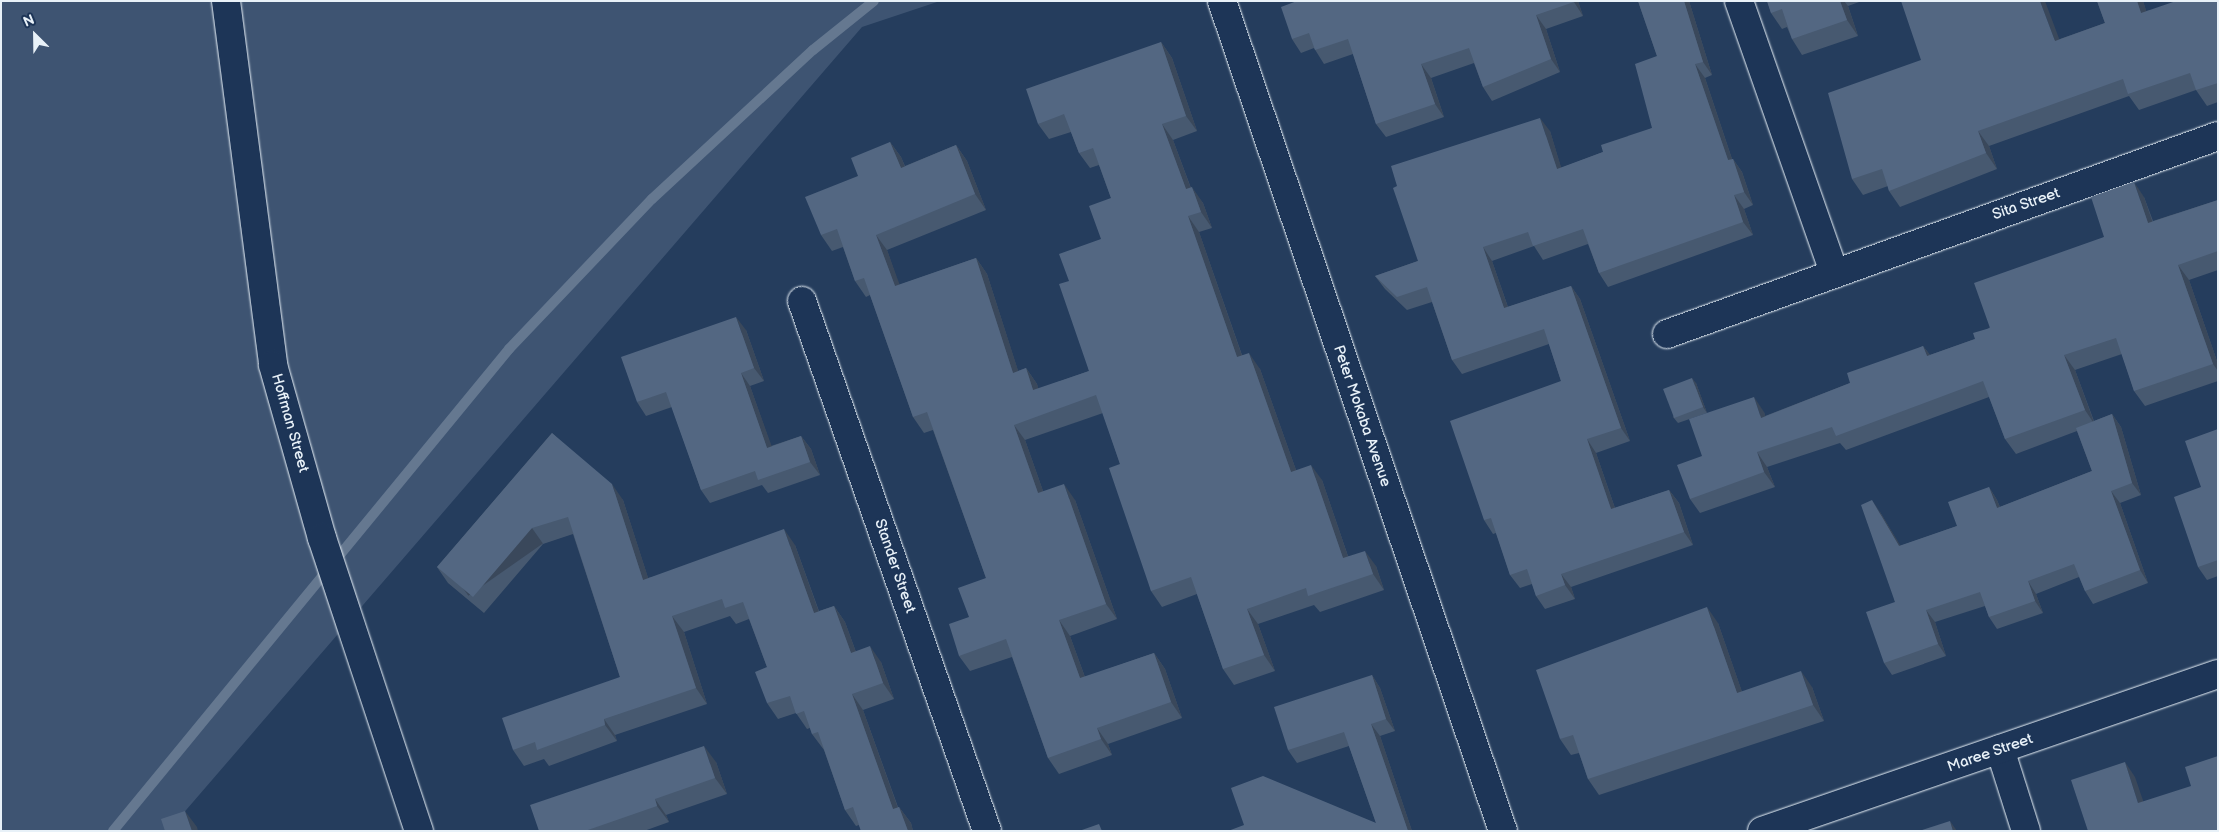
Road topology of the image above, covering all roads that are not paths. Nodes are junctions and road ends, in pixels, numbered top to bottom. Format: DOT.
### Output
graph roads {
  1 [pos="226,1"];
  2 [pos="1222,1"];
  3 [pos="1739,1"];
  4 [pos="2218,136"];
  5 [pos="1834,272"];
  6 [pos="802,301"];
  7 [pos="1667,334"];
  8 [pos="2218,674"];
  9 [pos="2000,749"];
  10 [pos="419,831"];
  11 [pos="987,831"];
  12 [pos="1502,831"];
  13 [pos="1762,831"];
  14 [pos="2026,831"];
  1 -- 10 [label="street, Hoffman Street"];
  2 -- 12 [label="street, Peter Mokaba Avenue"];
  3 -- 5 [label="street"];
  4 -- 5 [label="street, Sita Street"];
  5 -- 7 [label="street, Sita Street"];
  6 -- 11 [label="street, Stander Street"];
  8 -- 9 [label="street, Maree Street"];
  9 -- 13 [label="street, Maree Street"];
  9 -- 14 [label="street"];
}
